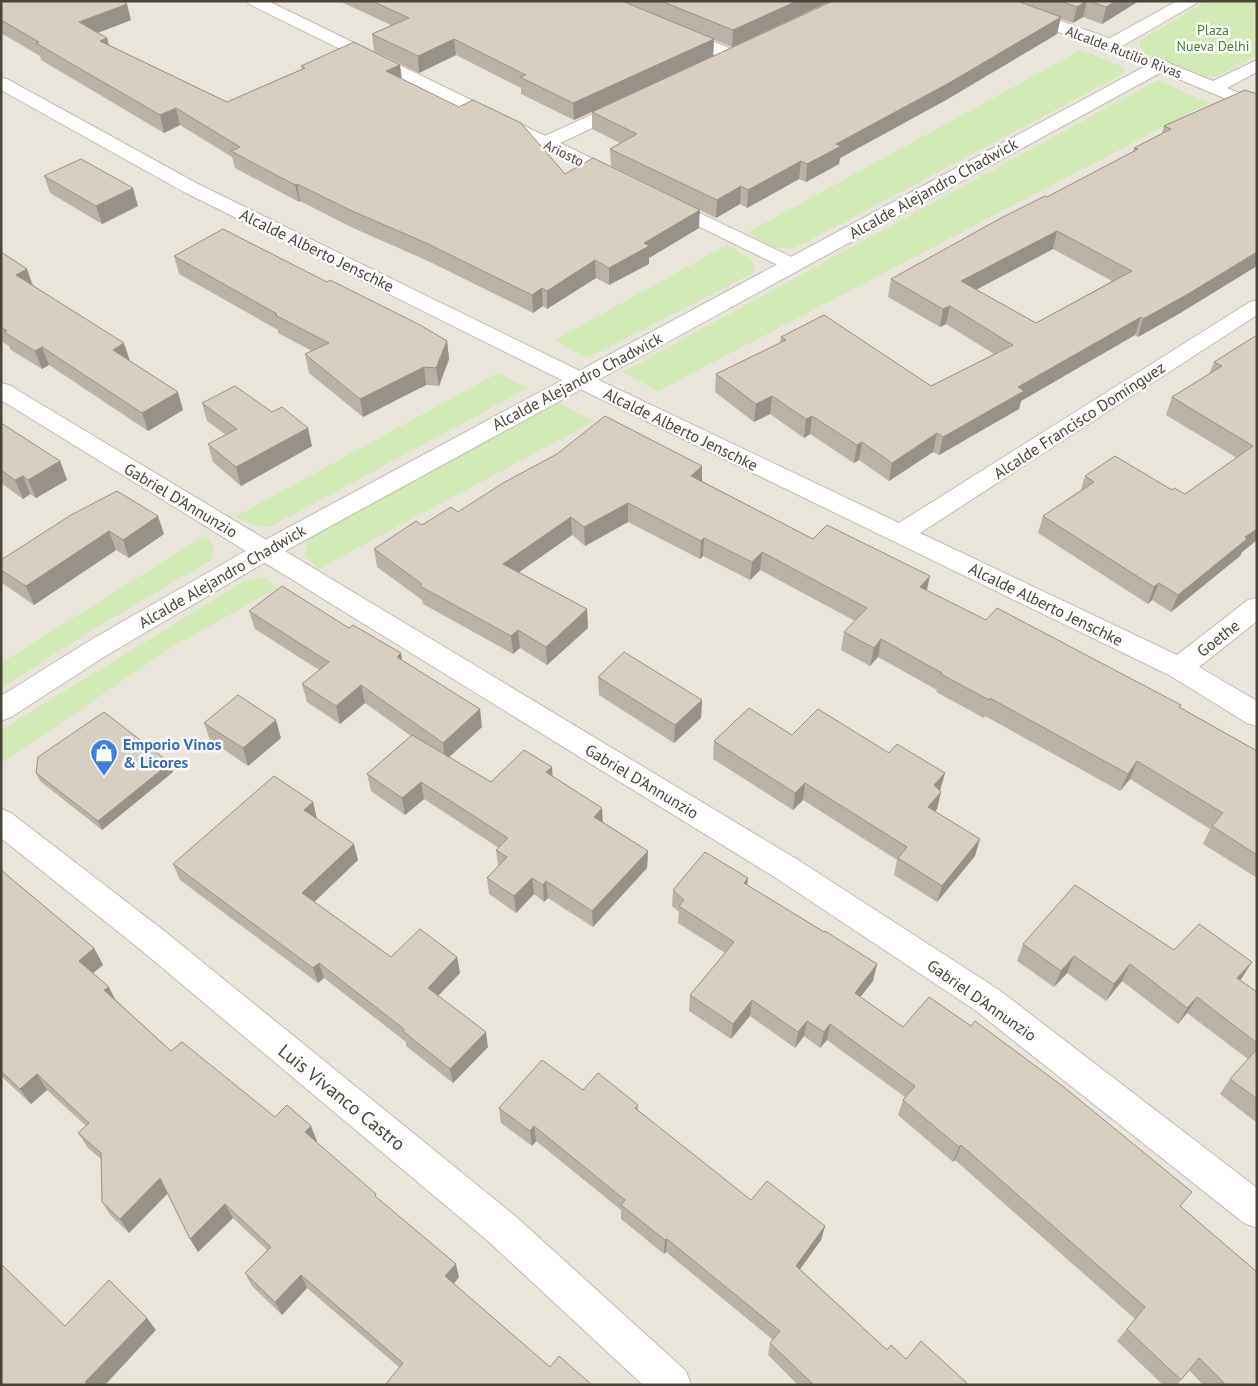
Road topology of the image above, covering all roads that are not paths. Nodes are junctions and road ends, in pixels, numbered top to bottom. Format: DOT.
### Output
graph roads {
  1 [pos="255,1"];
  2 [pos="988,1"];
  3 [pos="1189,1"];
  4 [pos="663,27"];
  5 [pos="1111,45"];
  6 [pos="751,48"];
  7 [pos="1127,52"];
  8 [pos="733,56"];
  9 [pos="1152,62"];
  10 [pos="715,64"];
  11 [pos="1257,65"];
  12 [pos="1,83"];
  13 [pos="1213,88"];
  14 [pos="643,97"];
  15 [pos="1257,107"];
  16 [pos="544,143"];
  17 [pos="630,185"];
  18 [pos="648,194"];
  19 [pos="793,265"];
  20 [pos="1257,306"];
  21 [pos="580,380"];
  22 [pos="1,390"];
  23 [pos="900,534"];
  24 [pos="265,551"];
  25 [pos="1257,607"];
  26 [pos="1178,668"];
  27 [pos="1,710"];
  28 [pos="1257,715"];
  29 [pos="1,820"];
  30 [pos="1257,1210"];
  31 [pos="672,1385"];
  1 -- 16 [label="street, Ariosto"];
  2 -- 5 [label="street, Alcalde Rutilio Rivas"];
  3 -- 5 [label="street"];
  4 -- 8 [label="street"];
  5 -- 7 [label="street, Alcalde Rutilio Rivas"];
  6 -- 8 [label="street"];
  8 -- 10 [label="street"];
  9 -- 13 [label="street, Alcalde Rutilio Rivas"];
  9 -- 19 [label="street, Alcalde Alejandro Chadwick"];
  11 -- 13 [label="street"];
  12 -- 21 [label="street, Alcalde Alberto Jenschke"];
  13 -- 15 [label="street, Alcalde Rutilio Rivas"];
  14 -- 16 [label="street"];
  16 -- 17 [label="street, Ariosto"];
  18 -- 19 [label="street"];
  19 -- 21 [label="street, Alcalde Alejandro Chadwick"];
  20 -- 23 [label="street, Alcalde Francisco Domínguez"];
  21 -- 23 [label="street, Alcalde Alberto Jenschke"];
  21 -- 24 [label="street, Alcalde Alejandro Chadwick"];
  22 -- 24 [label="street, Gabriel D'Annunzio"];
  23 -- 26 [label="street, Alcalde Alberto Jenschke"];
  24 -- 27 [label="street, Alcalde Alejandro Chadwick"];
  24 -- 30 [label="street, Gabriel D'Annunzio"];
  25 -- 26 [label="street, Goethe"];
  26 -- 28 [label="street, Alcalde Alberto Jenschke"];
  29 -- 31 [label="street, Luis Vivanco Castro"];
}
